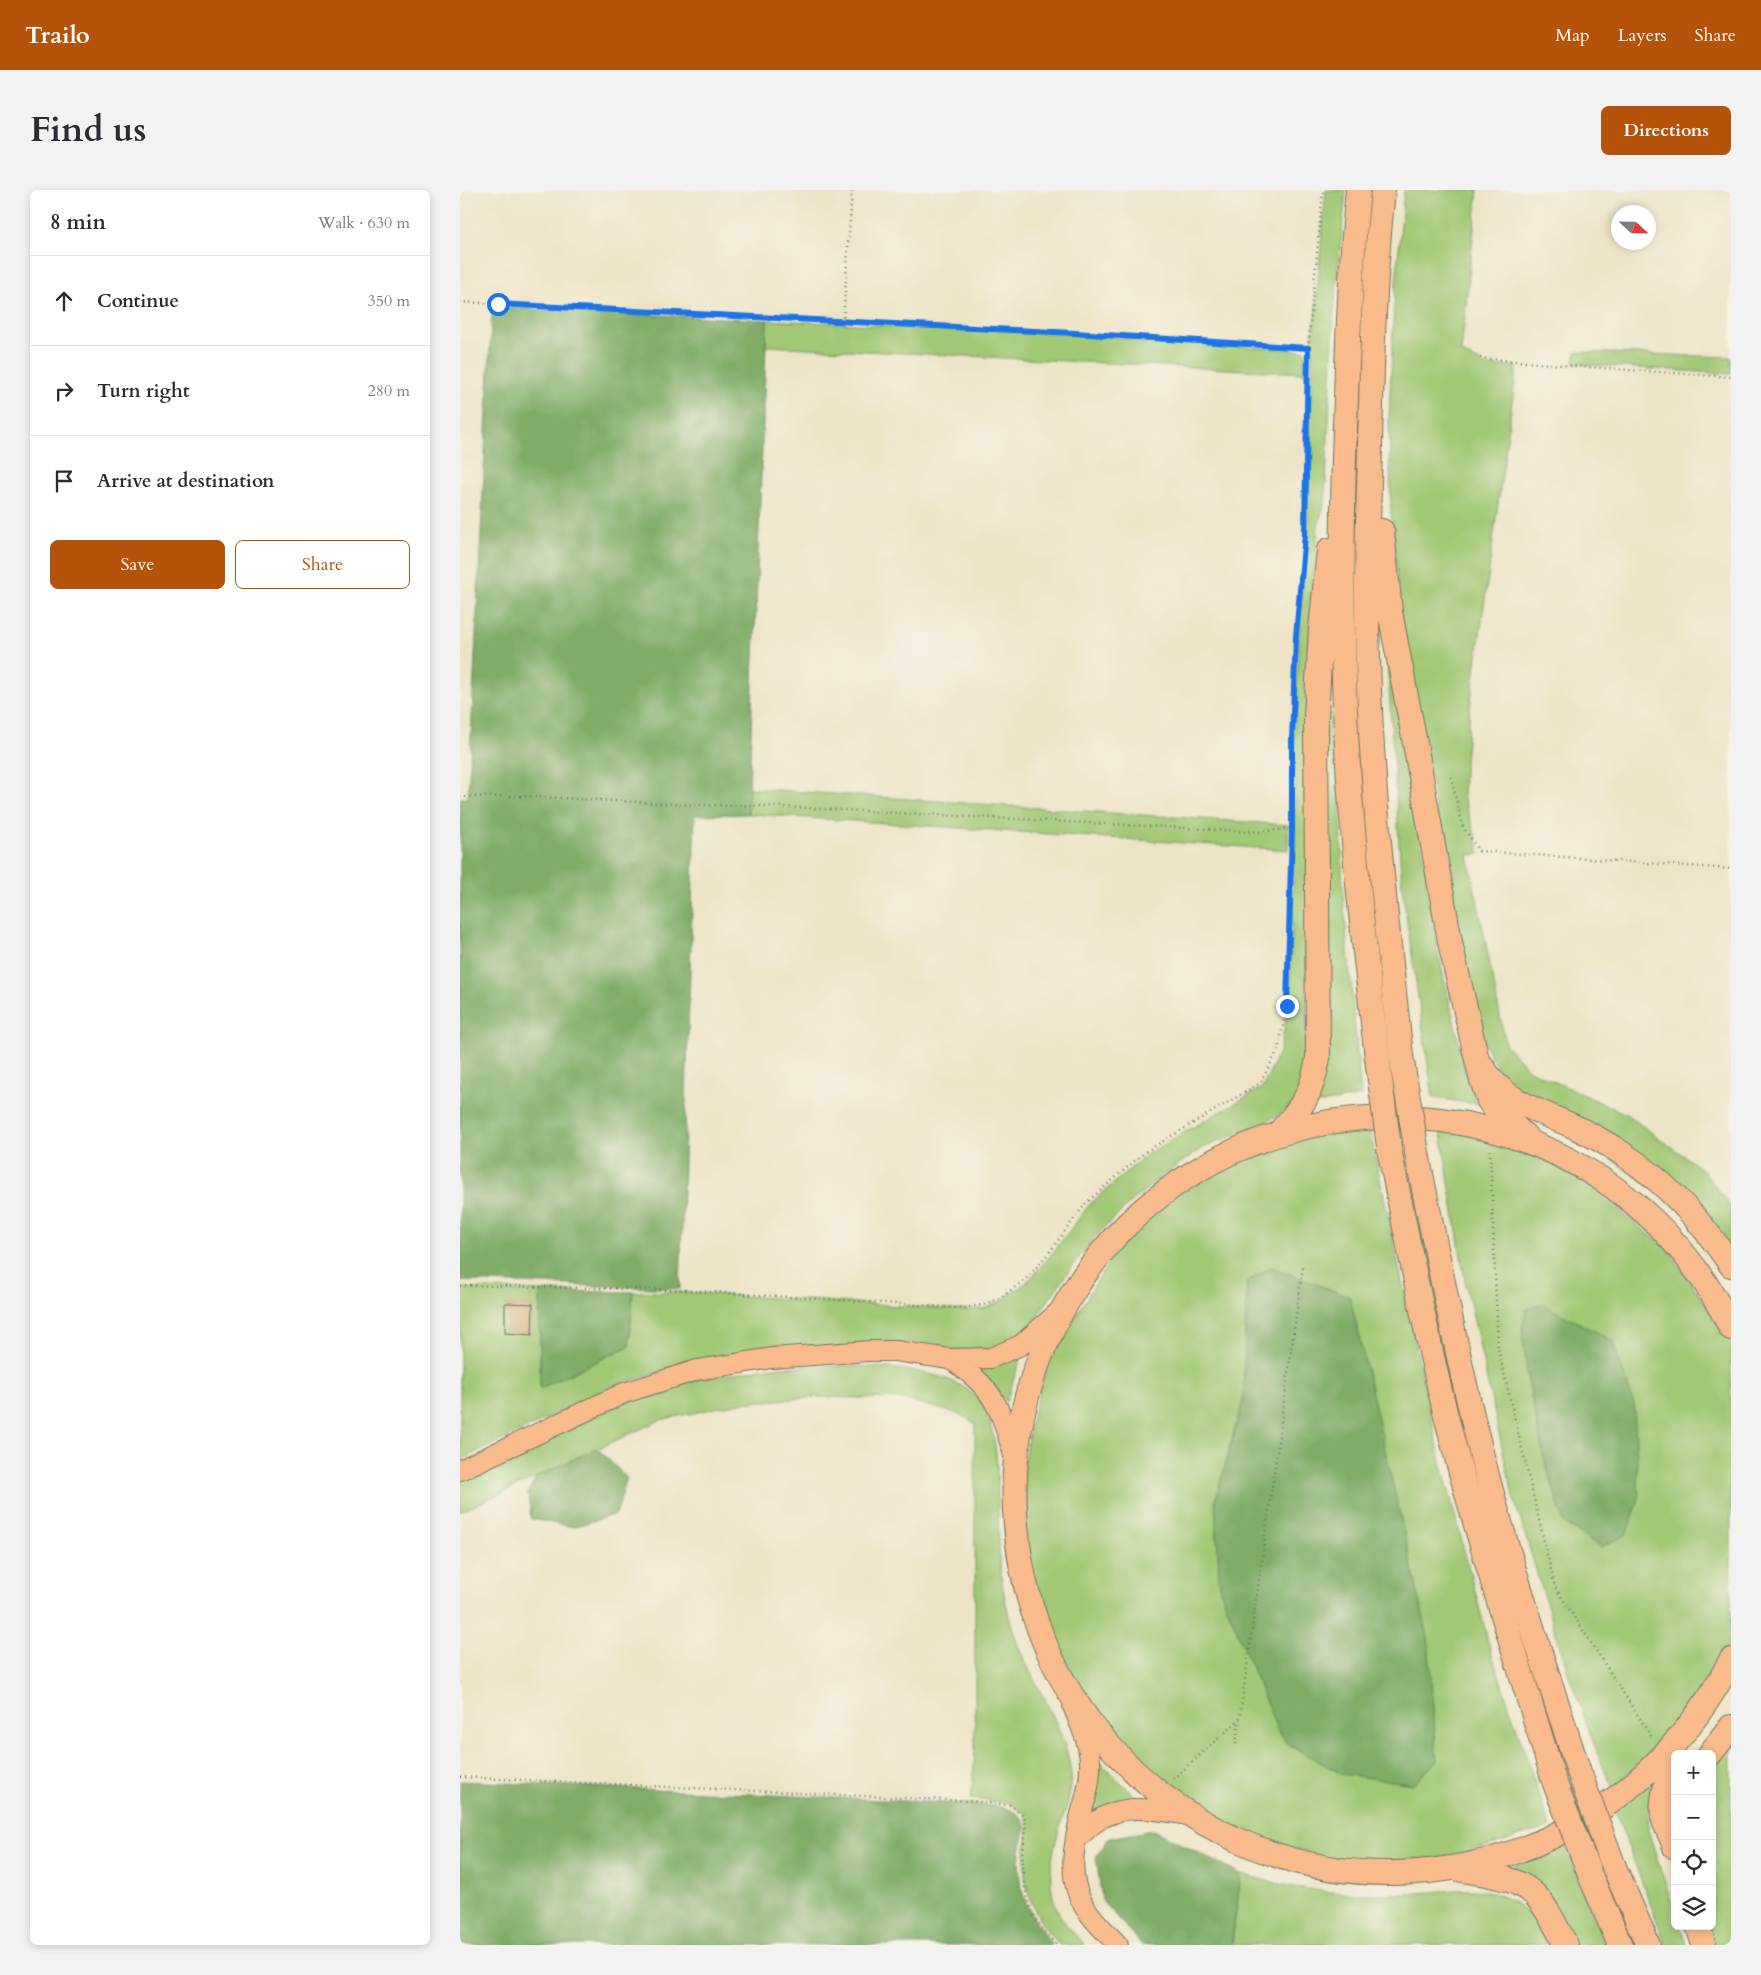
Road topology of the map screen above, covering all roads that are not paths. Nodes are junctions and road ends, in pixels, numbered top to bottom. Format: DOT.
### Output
graph roads {
  1 [pos="1358,190"];
  2 [pos="1383,190"];
  3 [pos="1371,385"];
  4 [pos="1343,498"];
  5 [pos="1476,1054"];
  6 [pos="1278,1134"];
  7 [pos="1534,1144"];
  8 [pos="1731,1265"];
  9 [pos="1064,1307"];
  10 [pos="1731,1328"];
  11 [pos="950,1359"];
  12 [pos="1016,1458"];
  13 [pos="460,1470"];
  14 [pos="1731,1660"];
  15 [pos="1067,1688"];
  16 [pos="1731,1728"];
  17 [pos="1675,1750"];
  18 [pos="1713,1750"];
  19 [pos="1671,1753"];
  20 [pos="1671,1764"];
  21 [pos="1190,1815"];
  22 [pos="1076,1840"];
  23 [pos="1672,1840"];
  24 [pos="1452,1868"];
  25 [pos="1699,1930"];
  26 [pos="1118,1945"];
  27 [pos="1566,1945"];
  28 [pos="1620,1945"];
  29 [pos="1648,1945"];
  30 [pos="1704,1945"];
  1 -- 4 [label="highway"];
  2 -- 3 [label="highway"];
  3 -- 5 [label="highway"];
  3 -- 29 [label="highway, bridge"];
  4 -- 6 [label="highway"];
  4 -- 28 [label="highway, bridge"];
  5 -- 7 [label="highway"];
  5 -- 8 [label="highway"];
  6 -- 7 [label="highway"];
  6 -- 9 [label="highway"];
  7 -- 10 [label="highway"];
  9 -- 11 [label="main road"];
  9 -- 12 [label="highway"];
  11 -- 12 [label="main road"];
  11 -- 13 [label="main road"];
  12 -- 15 [label="highway"];
  14 -- 17 [label="highway"];
  15 -- 21 [label="highway"];
  15 -- 22 [label="main road"];
  16 -- 18 [label="highway"];
  19 -- 24 [label="highway"];
  20 -- 23 [label="highway"];
  21 -- 22 [label="main road"];
  21 -- 24 [label="highway"];
  22 -- 26 [label="main road"];
  24 -- 27 [label="highway"];
  25 -- 30 [label="highway"];
}
